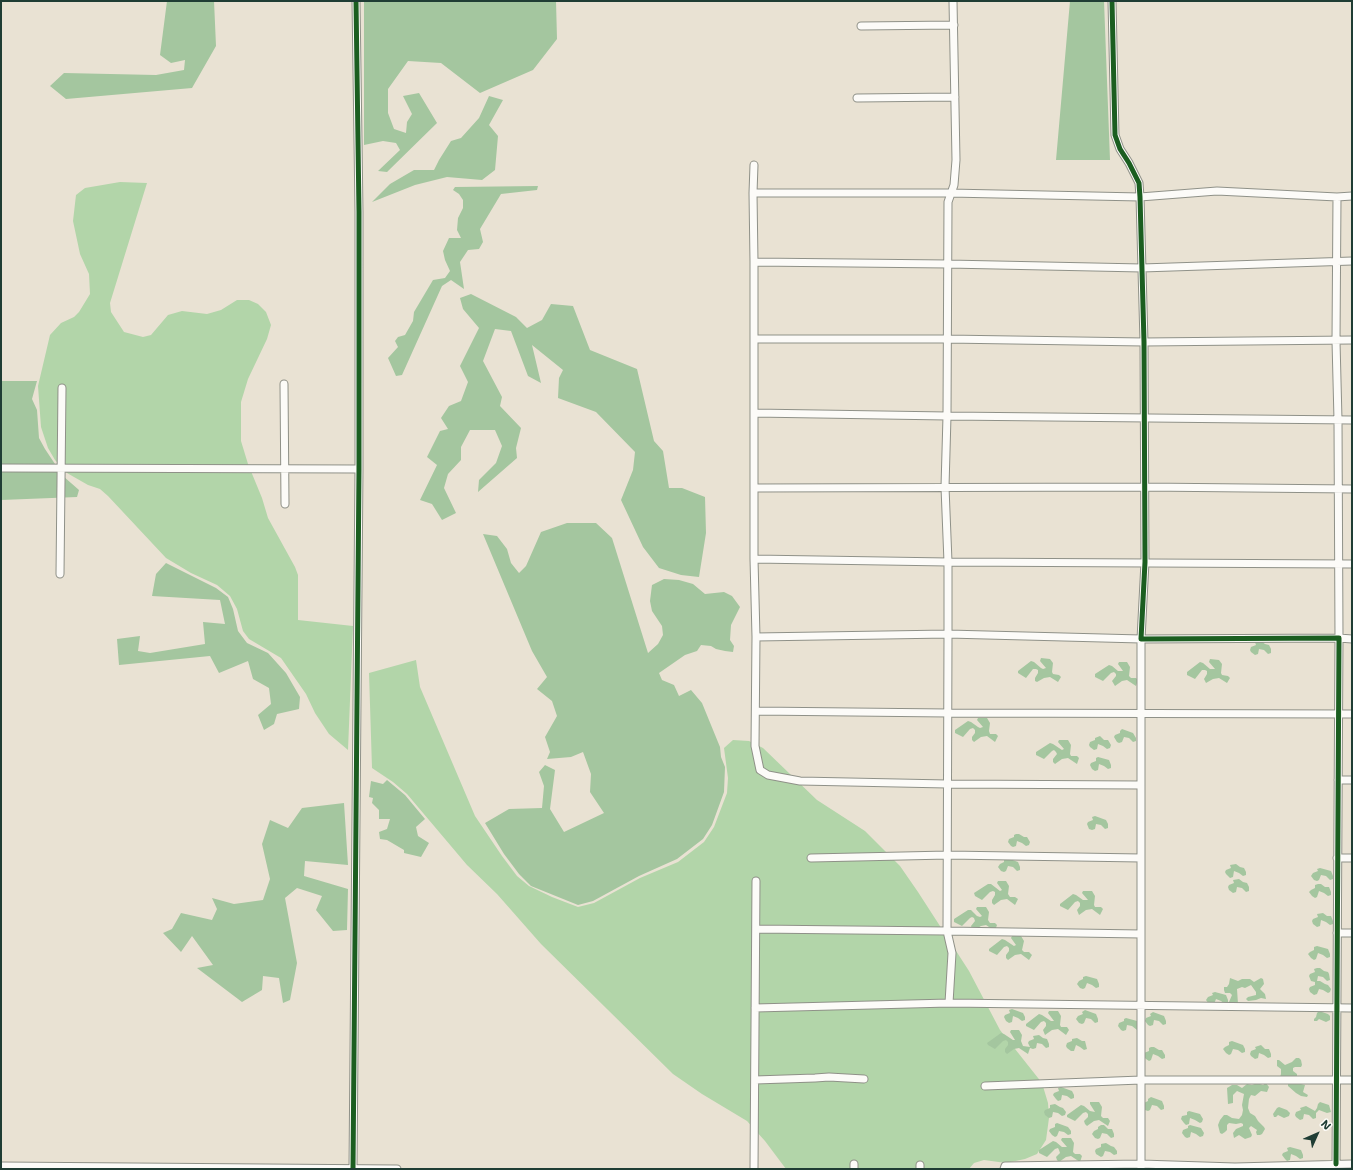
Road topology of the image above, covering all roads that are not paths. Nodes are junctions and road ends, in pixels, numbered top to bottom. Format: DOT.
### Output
graph roads {
  1 [pos="356,1"];
  2 [pos="953,1"];
  3 [pos="1112,1"];
  4 [pos="954,25"];
  5 [pos="861,26"];
  6 [pos="955,97"];
  7 [pos="857,98"];
  8 [pos="754,165"];
  9 [pos="753,193"];
  10 [pos="950,193"];
  11 [pos="1352,196"];
  12 [pos="1337,197"];
  13 [pos="1140,198"];
  14 [pos="1336,261"];
  15 [pos="1352,261"];
  16 [pos="754,262"];
  17 [pos="948,264"];
  18 [pos="1142,268"];
  19 [pos="754,339"];
  20 [pos="947,339"];
  21 [pos="1336,340"];
  22 [pos="1352,340"];
  23 [pos="1144,342"];
  24 [pos="284,384"];
  25 [pos="62,388"];
  26 [pos="754,413"];
  27 [pos="947,416"];
  28 [pos="1144,418"];
  29 [pos="1338,420"];
  30 [pos="1352,420"];
  31 [pos="1,468"];
  32 [pos="61,468"];
  33 [pos="284,468"];
  34 [pos="359,468"];
  35 [pos="945,487"];
  36 [pos="1144,487"];
  37 [pos="754,488"];
  38 [pos="1338,489"];
  39 [pos="1352,489"];
  40 [pos="285,504"];
  41 [pos="754,559"];
  42 [pos="948,562"];
  43 [pos="1144,562"];
  44 [pos="1338,564"];
  45 [pos="1352,564"];
  46 [pos="60,574"];
  47 [pos="948,634"];
  48 [pos="756,638"];
  49 [pos="1339,638"];
  50 [pos="1140,639"];
  51 [pos="1352,639"];
  52 [pos="756,711"];
  53 [pos="948,713"];
  54 [pos="1141,713"];
  55 [pos="1338,713"];
  56 [pos="1352,714"];
  57 [pos="1338,780"];
  58 [pos="1352,780"];
  59 [pos="947,784"];
  60 [pos="1141,785"];
  61 [pos="948,855"];
  62 [pos="810,858"];
  63 [pos="1141,858"];
  64 [pos="1337,858"];
  65 [pos="1352,858"];
  66 [pos="756,881"];
  67 [pos="756,929"];
  68 [pos="947,931"];
  69 [pos="1141,934"];
  70 [pos="1337,934"];
  71 [pos="1352,934"];
  72 [pos="949,1003"];
  73 [pos="1141,1006"];
  74 [pos="755,1008"];
  75 [pos="1336,1008"];
  76 [pos="1352,1008"];
  77 [pos="864,1079"];
  78 [pos="755,1080"];
  79 [pos="1141,1080"];
  80 [pos="1337,1080"];
  81 [pos="1352,1080"];
  82 [pos="985,1086"];
  83 [pos="1336,1164"];
  84 [pos="1352,1164"];
  85 [pos="1,1166"];
  86 [pos="1141,1167"];
  87 [pos="353,1168"];
  88 [pos="1235,1168"];
  89 [pos="396,1169"];
  90 [pos="754,1169"];
  91 [pos="1004,1169"];
  1 -- 34 [label="street"];
  2 -- 4 [label="street"];
  3 -- 13 [label="street"];
  4 -- 5 [label="street"];
  4 -- 6 [label="street"];
  6 -- 7 [label="street"];
  6 -- 10 [label="street"];
  8 -- 9 [label="street"];
  9 -- 10 [label="street"];
  9 -- 16 [label="street"];
  10 -- 13 [label="street"];
  10 -- 17 [label="street"];
  11 -- 12 [label="street"];
  12 -- 13 [label="street"];
  12 -- 14 [label="street"];
  13 -- 18 [label="street"];
  14 -- 15 [label="street"];
  14 -- 18 [label="street"];
  14 -- 21 [label="street"];
  16 -- 17 [label="street"];
  16 -- 19 [label="street"];
  17 -- 18 [label="street"];
  17 -- 20 [label="street"];
  18 -- 23 [label="street"];
  19 -- 20 [label="street"];
  19 -- 26 [label="street"];
  20 -- 23 [label="street"];
  20 -- 27 [label="street"];
  21 -- 22 [label="street"];
  21 -- 23 [label="street"];
  21 -- 29 [label="street"];
  23 -- 28 [label="street"];
  24 -- 33 [label="street"];
  25 -- 32 [label="street"];
  26 -- 27 [label="street"];
  26 -- 37 [label="street"];
  27 -- 28 [label="street"];
  27 -- 35 [label="street"];
  28 -- 29 [label="street"];
  28 -- 36 [label="street"];
  29 -- 30 [label="street"];
  29 -- 38 [label="street"];
  31 -- 32 [label="street"];
  32 -- 33 [label="street"];
  32 -- 46 [label="street"];
  33 -- 34 [label="street"];
  33 -- 40 [label="street"];
  34 -- 87 [label="street"];
  35 -- 36 [label="street"];
  35 -- 37 [label="street"];
  35 -- 42 [label="street"];
  36 -- 38 [label="street"];
  36 -- 43 [label="street"];
  37 -- 41 [label="street"];
  38 -- 39 [label="street"];
  38 -- 44 [label="street"];
  41 -- 42 [label="street"];
  41 -- 48 [label="street"];
  42 -- 43 [label="street"];
  42 -- 47 [label="street"];
  43 -- 44 [label="street"];
  43 -- 50 [label="street"];
  44 -- 45 [label="street"];
  44 -- 49 [label="street"];
  47 -- 48 [label="street"];
  47 -- 50 [label="street"];
  47 -- 53 [label="street"];
  48 -- 52 [label="street"];
  49 -- 50 [label="street"];
  49 -- 51 [label="street"];
  49 -- 55 [label="street"];
  50 -- 54 [label="street"];
  52 -- 53 [label="street"];
  52 -- 59 [label="street"];
  53 -- 54 [label="street"];
  53 -- 59 [label="street"];
  54 -- 55 [label="street"];
  54 -- 60 [label="street"];
  55 -- 56 [label="street"];
  55 -- 57 [label="street"];
  57 -- 58 [label="street"];
  57 -- 64 [label="street"];
  59 -- 60 [label="street"];
  59 -- 61 [label="street"];
  60 -- 63 [label="street"];
  61 -- 62 [label="street"];
  61 -- 63 [label="street"];
  61 -- 68 [label="street"];
  63 -- 69 [label="street"];
  64 -- 65 [label="street"];
  64 -- 70 [label="street"];
  66 -- 67 [label="street"];
  67 -- 68 [label="street"];
  67 -- 74 [label="street"];
  68 -- 69 [label="street"];
  68 -- 72 [label="street"];
  69 -- 73 [label="street"];
  70 -- 71 [label="street"];
  70 -- 75 [label="street"];
  72 -- 73 [label="street"];
  72 -- 74 [label="street"];
  73 -- 75 [label="street"];
  73 -- 79 [label="street"];
  74 -- 78 [label="street"];
  75 -- 76 [label="street"];
  75 -- 80 [label="street"];
  77 -- 78 [label="street"];
  78 -- 90 [label="street"];
  79 -- 80 [label="street"];
  79 -- 82 [label="street"];
  79 -- 86 [label="street"];
  80 -- 81 [label="street"];
  80 -- 83 [label="street"];
  83 -- 84 [label="street"];
  83 -- 88 [label="street"];
  85 -- 87 [label="street"];
  86 -- 88 [label="street"];
  86 -- 91 [label="street"];
  87 -- 89 [label="street"];
}
